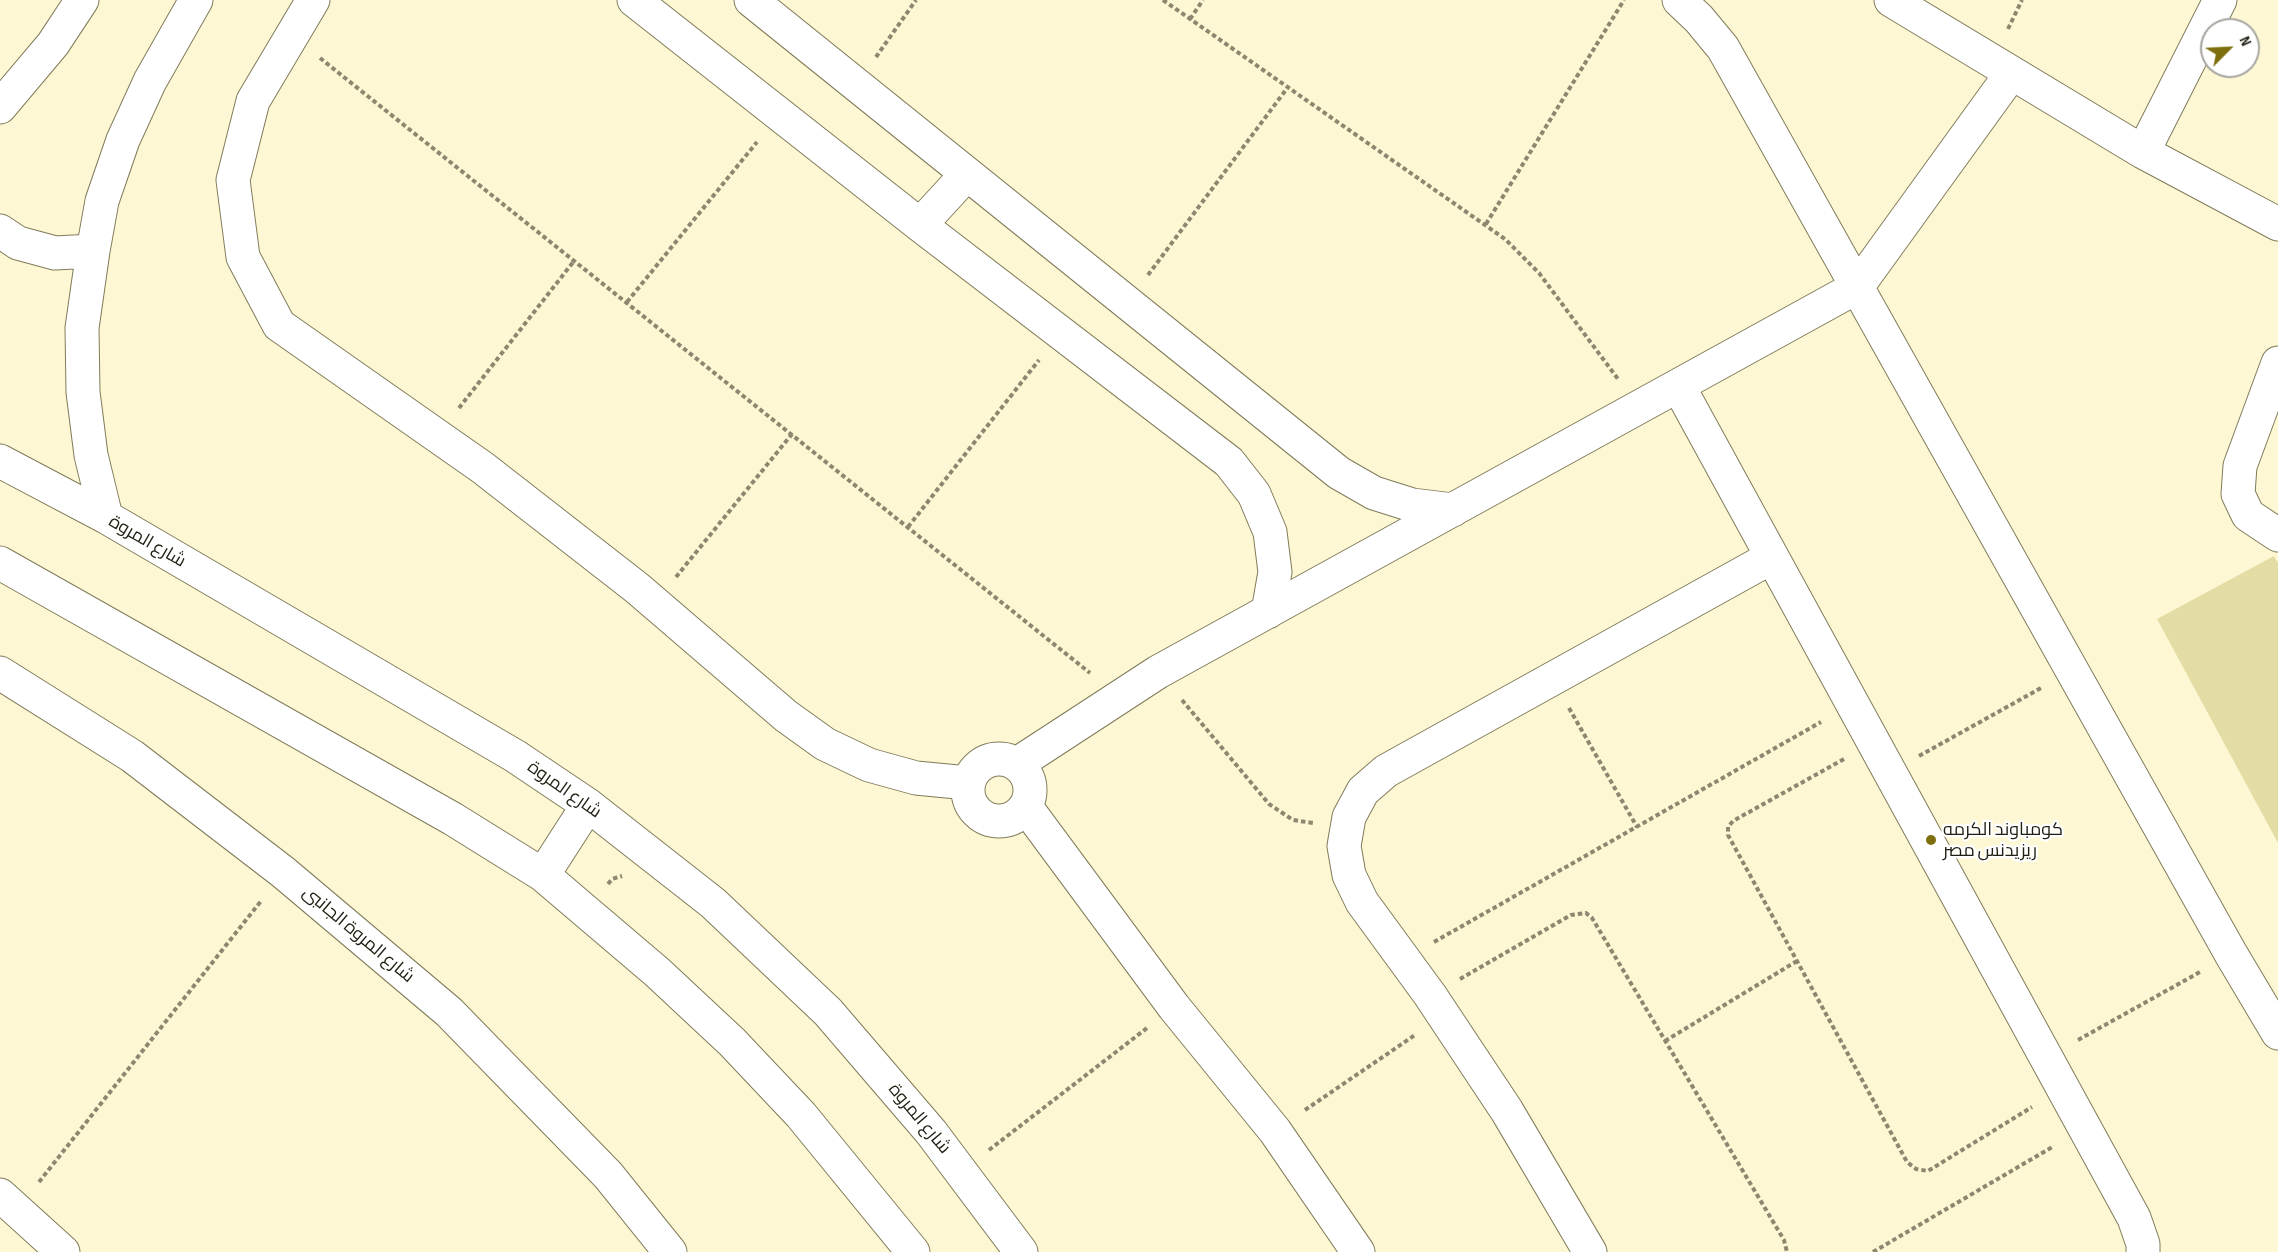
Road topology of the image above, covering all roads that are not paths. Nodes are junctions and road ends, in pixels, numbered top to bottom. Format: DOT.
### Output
graph roads {
  1 [pos="82,0"];
  2 [pos="196,0"];
  3 [pos="313,0"];
  4 [pos="634,0"];
  5 [pos="751,0"];
  6 [pos="1679,0"];
  7 [pos="1891,0"];
  8 [pos="2220,0"];
  9 [pos="2011,74"];
  10 [pos="0,107"];
  11 [pos="2143,152"];
  12 [pos="966,175"];
  13 [pos="2278,224"];
  14 [pos="920,225"];
  15 [pos="0,231"];
  16 [pos="93,251"];
  17 [pos="1857,287"];
  18 [pos="2278,363"];
  19 [pos="1679,387"];
  20 [pos="0,461"];
  21 [pos="1453,510"];
  22 [pos="106,518"];
  23 [pos="2278,535"];
  24 [pos="1772,557"];
  25 [pos="0,563"];
  26 [pos="1268,612"];
  27 [pos="0,673"];
  28 [pos="1017,764"];
  29 [pos="968,783"];
  30 [pos="588,805"];
  31 [pos="1026,807"];
  32 [pos="543,874"];
  33 [pos="2278,1033"];
  34 [pos="9,1202"];
  35 [pos="63,1252"];
  36 [pos="670,1252"];
  37 [pos="913,1252"];
  38 [pos="1021,1252"];
  39 [pos="1358,1252"];
  40 [pos="1590,1252"];
  41 [pos="2143,1252"];
  1 -- 10 [label="street"];
  2 -- 16 [label="street"];
  3 -- 29 [label="street"];
  4 -- 14 [label="street"];
  5 -- 12 [label="street"];
  6 -- 17 [label="street"];
  7 -- 9 [label="street"];
  8 -- 11 [label="street"];
  9 -- 11 [label="street"];
  9 -- 17 [label="street"];
  11 -- 13 [label="street"];
  12 -- 14 [label="street"];
  12 -- 21 [label="street"];
  14 -- 26 [label="street"];
  15 -- 16 [label="street"];
  16 -- 22 [label="street"];
  17 -- 19 [label="street"];
  17 -- 33 [label="street"];
  18 -- 23 [label="street"];
  19 -- 21 [label="street"];
  19 -- 24 [label="street"];
  20 -- 22 [label="street, شارع المروة"];
  21 -- 26 [label="street"];
  22 -- 30 [label="street, شارع المروة"];
  24 -- 40 [label="street"];
  24 -- 41 [label="street"];
  25 -- 32 [label="street"];
  26 -- 28 [label="street"];
  27 -- 36 [label="street, شارع المروة الجانبى"];
  28 -- 29 [label="street"];
  28 -- 31 [label="street"];
  29 -- 31 [label="street"];
  30 -- 32 [label="street"];
  30 -- 38 [label="street, شارع المروة"];
  31 -- 39 [label="street"];
  32 -- 37 [label="street"];
  34 -- 35 [label="street"];
}
